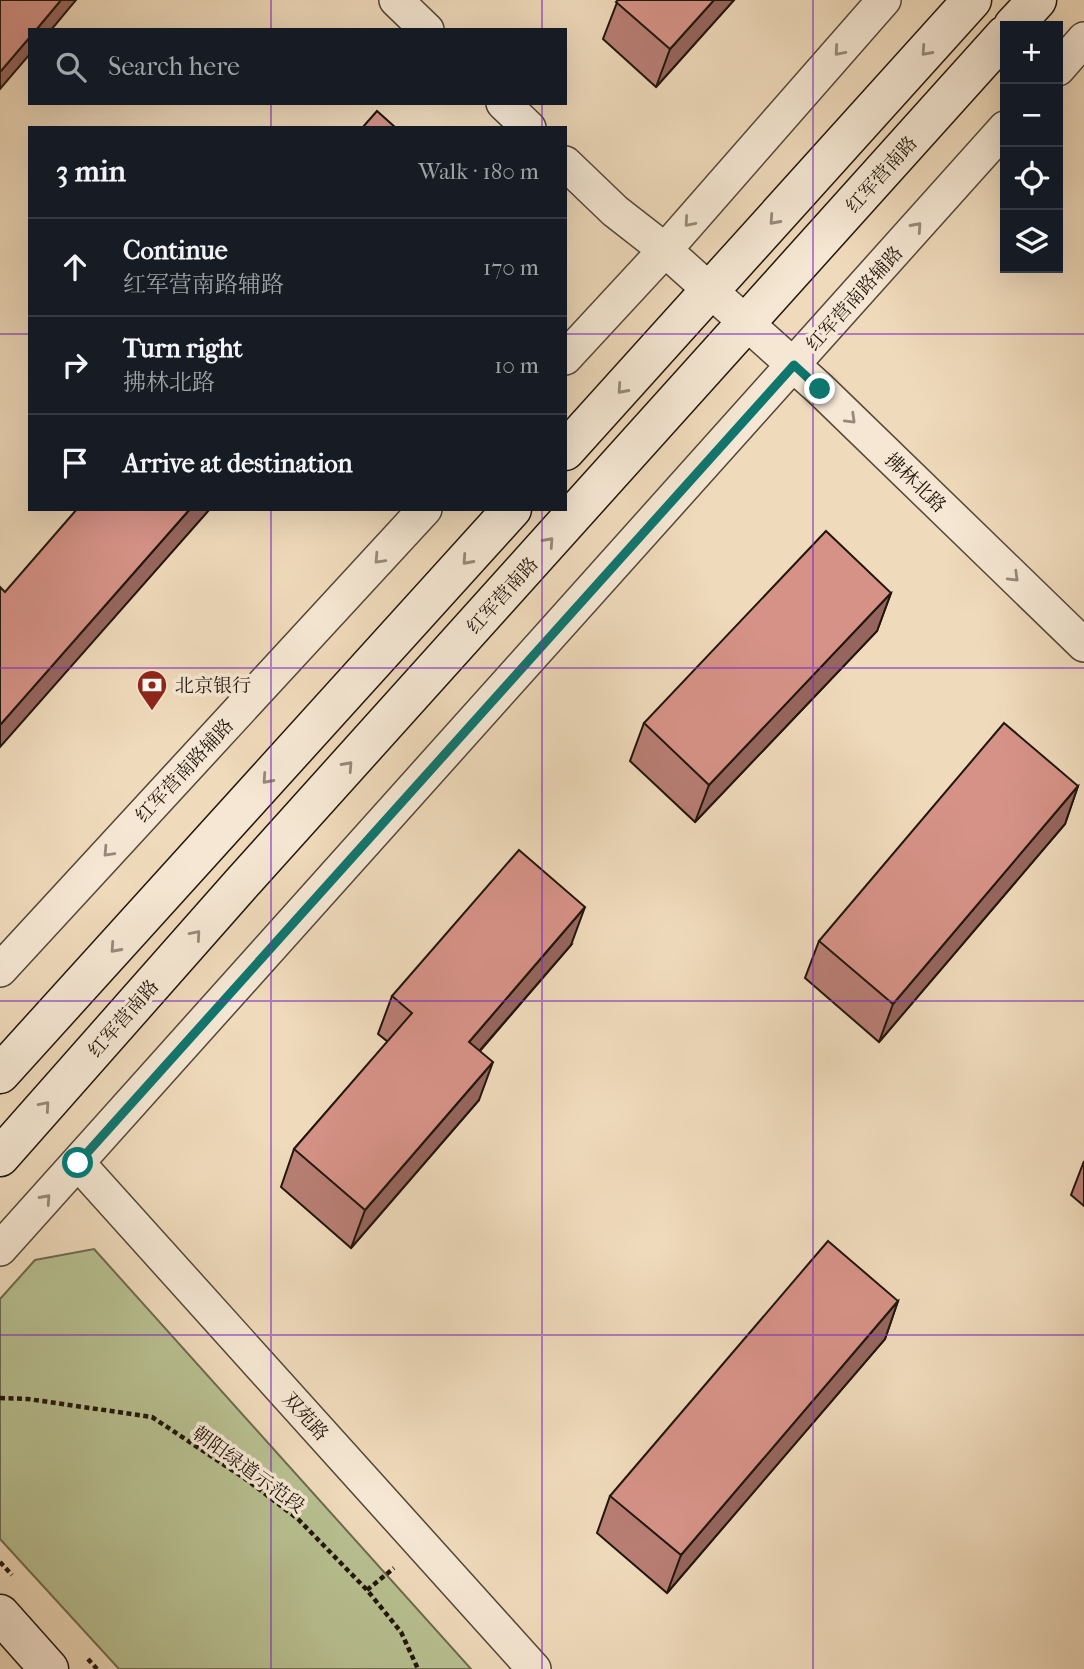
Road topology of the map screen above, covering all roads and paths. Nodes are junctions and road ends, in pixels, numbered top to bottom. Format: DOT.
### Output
graph roads {
  1 [pos="396,0"];
  2 [pos="884,0"];
  3 [pos="972,0"];
  4 [pos="1037,0"];
  5 [pos="1018,21"];
  6 [pos="425,28"];
  7 [pos="1084,39"];
  8 [pos="1000,41"];
  9 [pos="1063,63"];
  10 [pos="505,105"];
  11 [pos="527,126"];
  12 [pos="1000,134"];
  13 [pos="567,165"];
  14 [pos="665,250"];
  15 [pos="711,291"];
  16 [pos="746,323"];
  17 [pos="567,356"];
  18 [pos="794,365"];
  19 [pos="567,449"];
  20 [pos="423,511"];
  21 [pos="510,511"];
  22 [pos="1084,645"];
  23 [pos="0,970"];
  24 [pos="0,1074"];
  25 [pos="0,1157"];
  26 [pos="78,1163"];
  27 [pos="0,1249"];
  28 [pos="0,1398"];
  29 [pos="0,1614"];
  30 [pos="49,1669"];
  31 [pos="418,1669"];
  32 [pos="534,1669"];
  1 -- 6 [label="street"];
  2 -- 14 [label="street, one-way"];
  3 -- 15 [label="main road, one-way"];
  4 -- 5 [label="main road"];
  7 -- 9 [label="street"];
  8 -- 16 [label="main road, 红军营南路"];
  10 -- 11 [label="street"];
  18 -- 12 [label="street, 红军营南路辅路, one-way"];
  13 -- 14 [label="street, 拂林北路"];
  14 -- 15 [label="street, 拂林北路"];
  14 -- 17 [label="street"];
  15 -- 16 [label="street, 拂林北路"];
  15 -- 19 [label="main road, one-way"];
  16 -- 18 [label="street, 拂林北路"];
  25 -- 16 [label="main road, 红军营南路, one-way"];
  18 -- 22 [label="street, 拂林北路, one-way"];
  18 -- 26 [label="street, 红军营南路辅路"];
  20 -- 23 [label="street, 红军营南路辅路, one-way"];
  21 -- 24 [label="main road, one-way"];
  27 -- 26 [label="street, 红军营南路辅路, one-way"];
  26 -- 32 [label="street, 双苑路"];
  28 -- 31 [label="path, 朝阳绿道示范段"];
  29 -- 30 [label="main road"];
}
